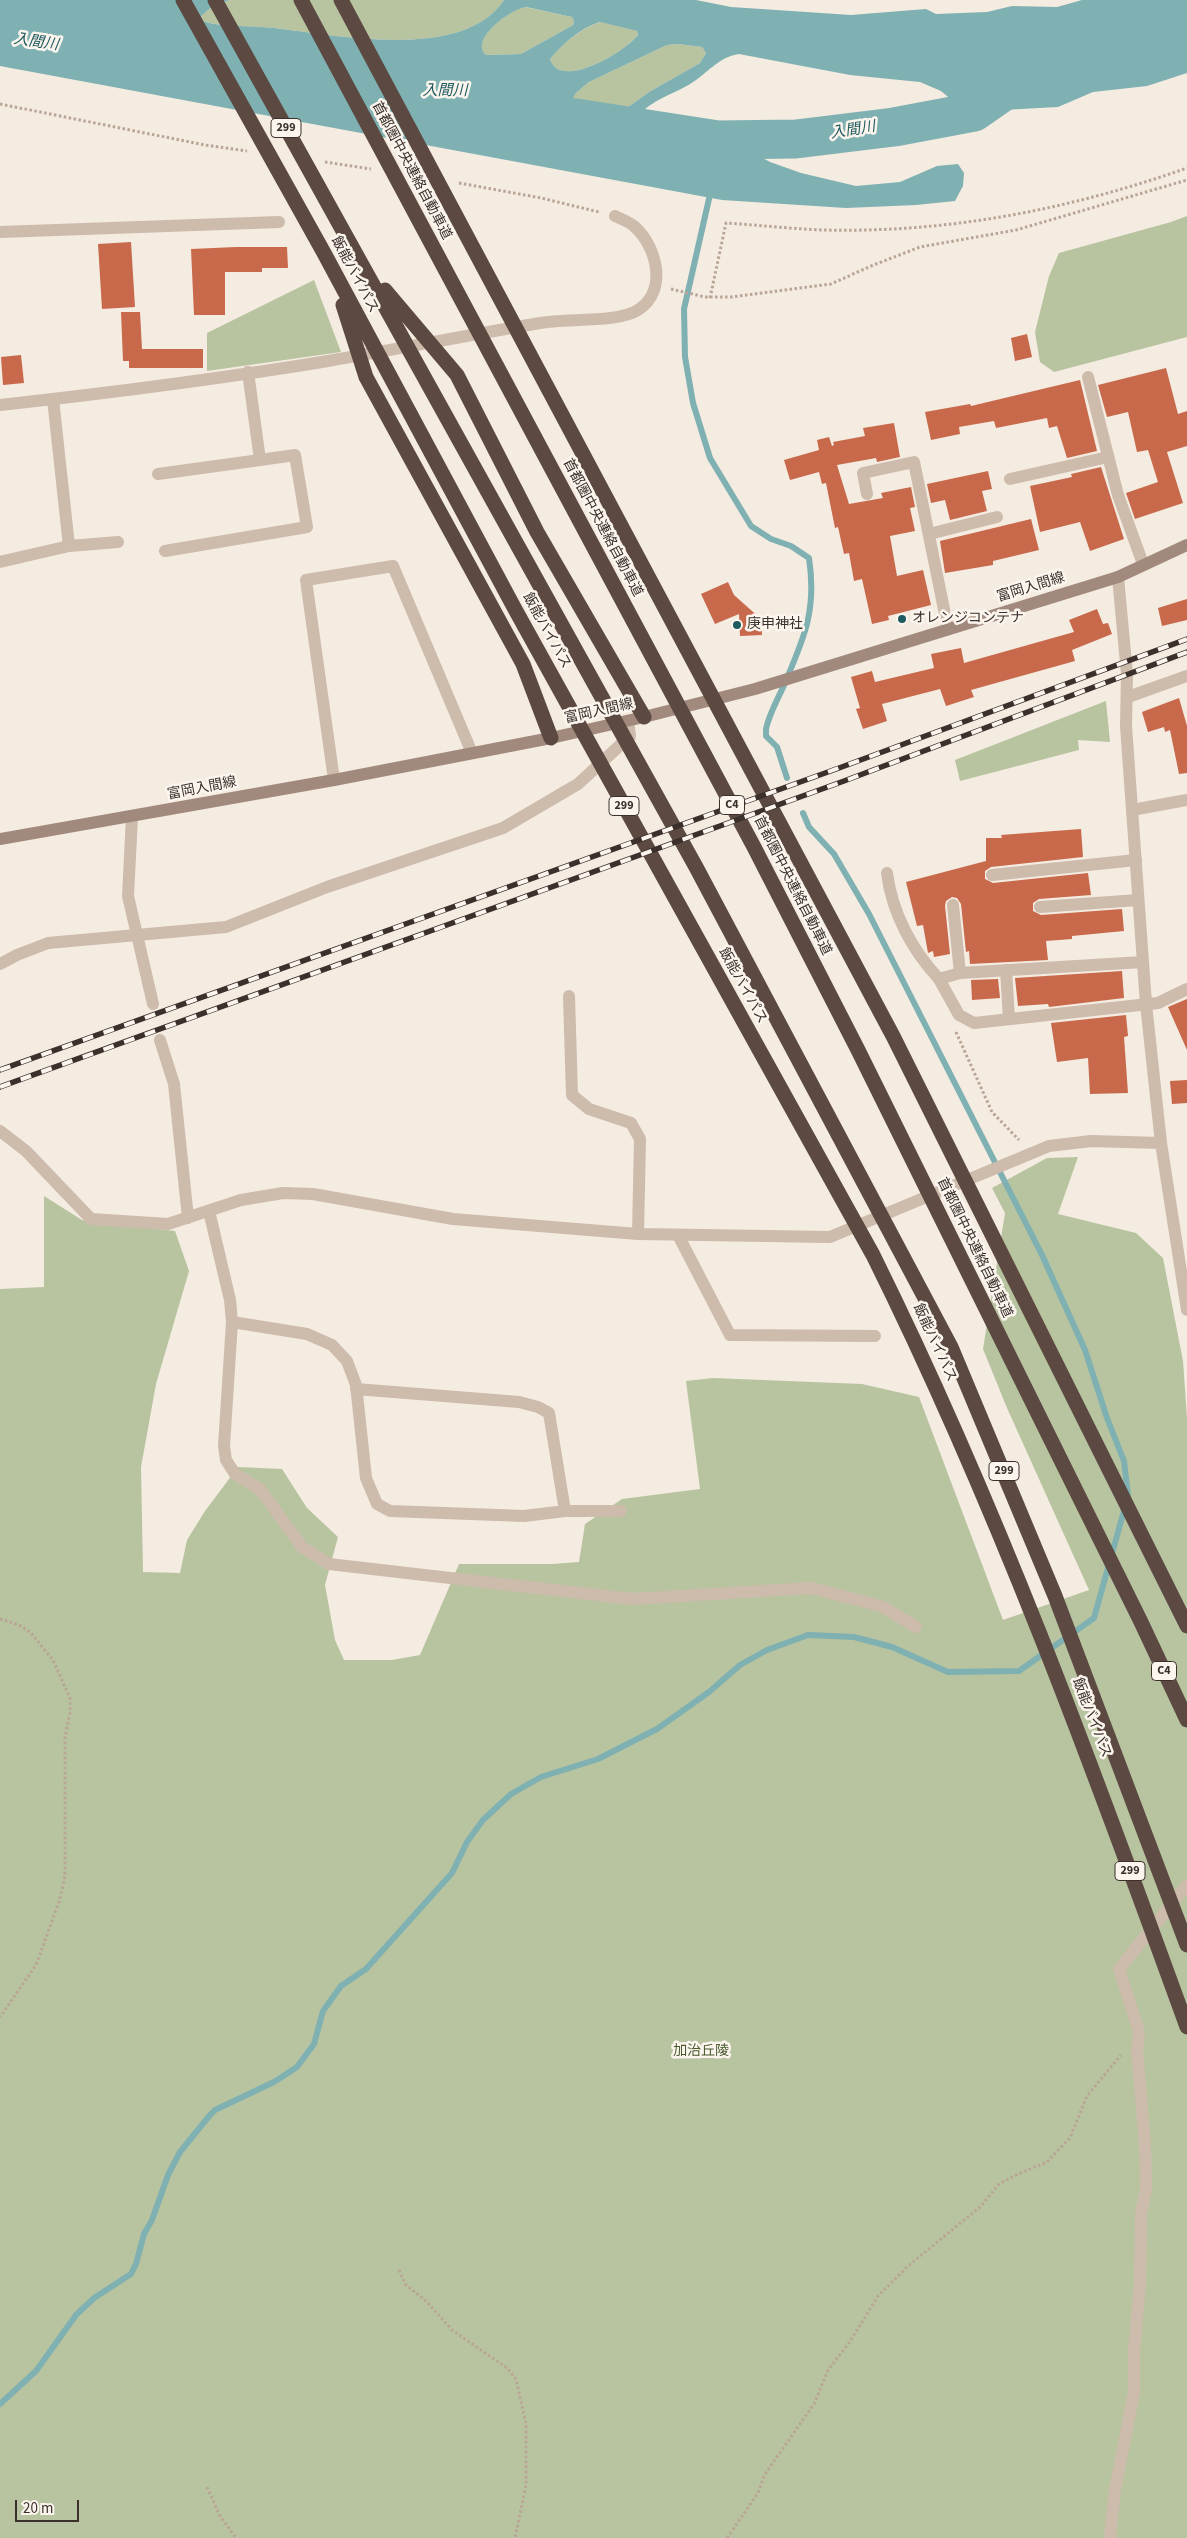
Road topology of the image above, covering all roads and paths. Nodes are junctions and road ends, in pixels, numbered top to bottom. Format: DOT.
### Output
graph roads {
  1 [pos="183,0"];
  2 [pos="215,0"];
  3 [pos="301,0"];
  4 [pos="341,0"];
  5 [pos="1187,168"];
  6 [pos="1187,180"];
  7 [pos="615,216"];
  8 [pos="278,222"];
  9 [pos="0,232"];
  10 [pos="364,266"];
  11 [pos="331,268"];
  12 [pos="656,284"];
  13 [pos="710,298"];
  14 [pos="248,372"];
  15 [pos="1088,377"];
  16 [pos="53,399"];
  17 [pos="0,405"];
  18 [pos="1108,457"];
  19 [pos="260,460"];
  20 [pos="158,474"];
  21 [pos="1010,479"];
  22 [pos="867,494"];
  23 [pos="997,517"];
  24 [pos="929,534"];
  25 [pos="118,542"];
  26 [pos="1187,545"];
  27 [pos="69,546"];
  28 [pos="165,551"];
  29 [pos="0,562"];
  30 [pos="1143,564"];
  31 [pos="1118,577"];
  32 [pos="948,629"];
  33 [pos="1187,676"];
  34 [pos="1128,697"];
  35 [pos="644,717"];
  36 [pos="628,721"];
  37 [pos="550,738"];
  38 [pos="472,753"];
  39 [pos="334,780"];
  40 [pos="1187,800"];
  41 [pos="1132,810"];
  42 [pos="132,817"];
  43 [pos="0,839"];
  44 [pos="1136,860"];
  45 [pos="888,873"];
  46 [pos="992,874"];
  47 [pos="1138,900"];
  48 [pos="953,904"];
  49 [pos="1040,907"];
  50 [pos="136,934"];
  51 [pos="1143,962"];
  52 [pos="0,964"];
  53 [pos="1006,970"];
  54 [pos="960,973"];
  55 [pos="939,979"];
  56 [pos="1187,989"];
  57 [pos="569,996"];
  58 [pos="154,1004"];
  59 [pos="1146,1004"];
  60 [pos="963,1018"];
  61 [pos="1009,1019"];
  62 [pos="160,1040"];
  63 [pos="0,1130"];
  64 [pos="1161,1143"];
  65 [pos="1031,1153"];
  66 [pos="209,1211"];
  67 [pos="188,1218"];
  68 [pos="638,1234"];
  69 [pos="678,1235"];
  70 [pos="1187,1310"];
  71 [pos="232,1322"];
  72 [pos="874,1336"];
  73 [pos="356,1389"];
  74 [pos="565,1511"];
  75 [pos="621,1511"];
  76 [pos="0,1619"];
  77 [pos="1187,1626"];
  78 [pos="916,1627"];
  79 [pos="1187,1720"];
  80 [pos="1187,1885"];
  81 [pos="1187,1945"];
  82 [pos="0,2018"];
  83 [pos="1187,2027"];
  84 [pos="1139,2032"];
  85 [pos="399,2270"];
  86 [pos="207,2487"];
  87 [pos="236,2538"];
  88 [pos="515,2538"];
  89 [pos="727,2538"];
  90 [pos="1110,2538"];
  1 -- 11 [label="highway, 飯能バイパス / 299"];
  2 -- 10 [label="highway, 飯能バイパス / 299"];
  3 -- 79 [label="highway, 首都圏中央連絡自動車道 / C4"];
  4 -- 77 [label="highway, 首都圏中央連絡自動車道 / C4"];
  5 -- 13 [label="path"];
  6 -- 13 [label="path"];
  7 -- 12 [label="street"];
  8 -- 9 [label="street"];
  10 -- 35 [label="highway"];
  10 -- 81 [label="highway, 飯能バイパス / 299"];
  11 -- 37 [label="highway"];
  11 -- 83 [label="highway, 飯能バイパス / 299"];
  12 -- 13 [label="path"];
  12 -- 14 [label="street"];
  14 -- 16 [label="street"];
  14 -- 19 [label="street"];
  15 -- 18 [label="street"];
  16 -- 17 [label="street"];
  16 -- 27 [label="street"];
  18 -- 21 [label="street"];
  18 -- 30 [label="street"];
  19 -- 20 [label="street"];
  19 -- 28 [label="street"];
  22 -- 24 [label="street"];
  23 -- 24 [label="street"];
  24 -- 32 [label="street"];
  25 -- 27 [label="street"];
  26 -- 30 [label="main road, 富岡入間線"];
  27 -- 29 [label="street"];
  30 -- 31 [label="main road, 富岡入間線"];
  31 -- 32 [label="main road, 富岡入間線"];
  31 -- 34 [label="street"];
  32 -- 35 [label="main road, 富岡入間線"];
  33 -- 34 [label="street"];
  34 -- 41 [label="street"];
  35 -- 36 [label="main road, 富岡入間線"];
  36 -- 37 [label="main road, 富岡入間線"];
  36 -- 50 [label="street"];
  37 -- 38 [label="main road, 富岡入間線"];
  38 -- 39 [label="main road, 富岡入間線"];
  38 -- 39 [label="street"];
  39 -- 42 [label="main road, 富岡入間線"];
  40 -- 41 [label="street"];
  41 -- 44 [label="street"];
  42 -- 43 [label="main road, 富岡入間線"];
  42 -- 50 [label="street"];
  44 -- 46 [label="street"];
  44 -- 47 [label="street"];
  45 -- 55 [label="street"];
  47 -- 49 [label="street"];
  47 -- 51 [label="street"];
  48 -- 54 [label="street"];
  50 -- 52 [label="street"];
  50 -- 58 [label="street"];
  51 -- 53 [label="street"];
  51 -- 59 [label="street"];
  53 -- 54 [label="street"];
  53 -- 61 [label="street"];
  54 -- 55 [label="street"];
  55 -- 60 [label="street"];
  56 -- 59 [label="street"];
  57 -- 68 [label="street"];
  59 -- 61 [label="street"];
  59 -- 64 [label="street"];
  60 -- 61 [label="street"];
  60 -- 65 [label="path"];
  62 -- 67 [label="street"];
  63 -- 67 [label="street"];
  64 -- 65 [label="street"];
  64 -- 70 [label="street"];
  65 -- 69 [label="street"];
  66 -- 67 [label="street"];
  66 -- 68 [label="street"];
  66 -- 71 [label="street"];
  68 -- 69 [label="street"];
  69 -- 72 [label="street"];
  71 -- 73 [label="street"];
  71 -- 78 [label="street"];
  73 -- 74 [label="street"];
  73 -- 74 [label="street"];
  74 -- 75 [label="street"];
  76 -- 82 [label="path"];
  80 -- 84 [label="street"];
  84 -- 89 [label="path"];
  84 -- 90 [label="street"];
  85 -- 88 [label="path"];
  86 -- 87 [label="path"];
}
